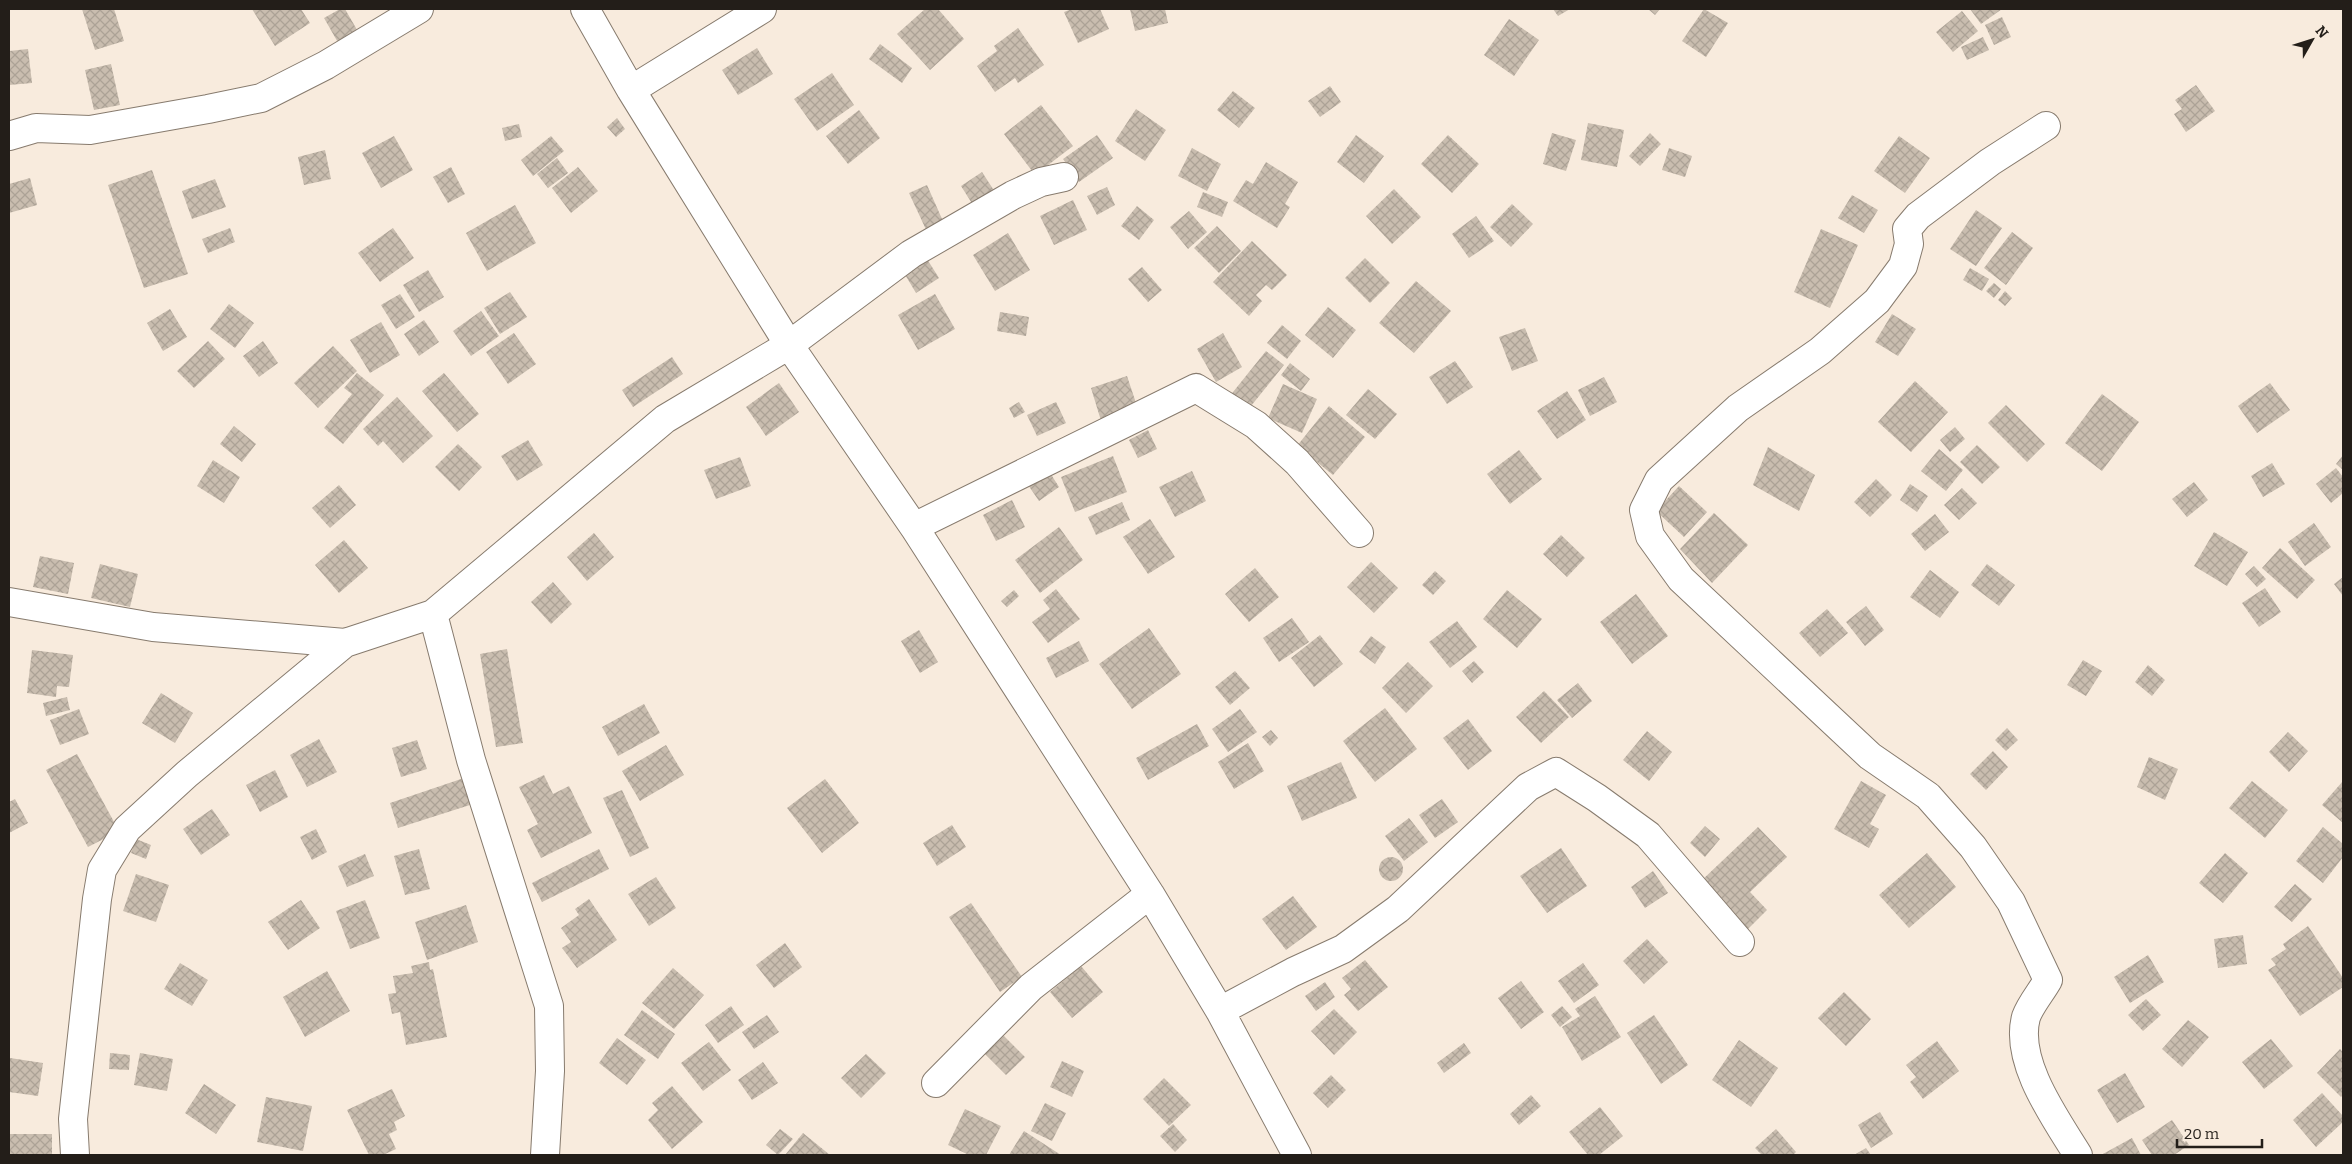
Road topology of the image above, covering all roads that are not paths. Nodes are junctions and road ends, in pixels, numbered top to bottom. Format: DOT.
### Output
graph roads {
  1 [pos="419,9"];
  2 [pos="585,9"];
  3 [pos="762,9"];
  4 [pos="631,90"];
  5 [pos="2046,126"];
  6 [pos="9,136"];
  7 [pos="1064,177"];
  8 [pos="788,345"];
  9 [pos="914,527"];
  10 [pos="1359,533"];
  11 [pos="9,602"];
  12 [pos="433,614"];
  13 [pos="345,643"];
  14 [pos="1150,894"];
  15 [pos="1740,942"];
  16 [pos="1220,1011"];
  17 [pos="936,1083"];
  18 [pos="75,1155"];
  19 [pos="545,1155"];
  20 [pos="1297,1155"];
  21 [pos="2078,1155"];
  1 -- 6 [label="street"];
  2 -- 4 [label="street"];
  3 -- 4 [label="street"];
  4 -- 8 [label="street"];
  5 -- 21 [label="street"];
  7 -- 8 [label="street"];
  8 -- 9 [label="street"];
  8 -- 12 [label="street"];
  9 -- 10 [label="street"];
  9 -- 14 [label="street"];
  11 -- 13 [label="street"];
  12 -- 13 [label="street"];
  12 -- 19 [label="street"];
  13 -- 18 [label="street"];
  14 -- 16 [label="street"];
  14 -- 17 [label="street"];
  15 -- 16 [label="street"];
  16 -- 20 [label="street"];
}
